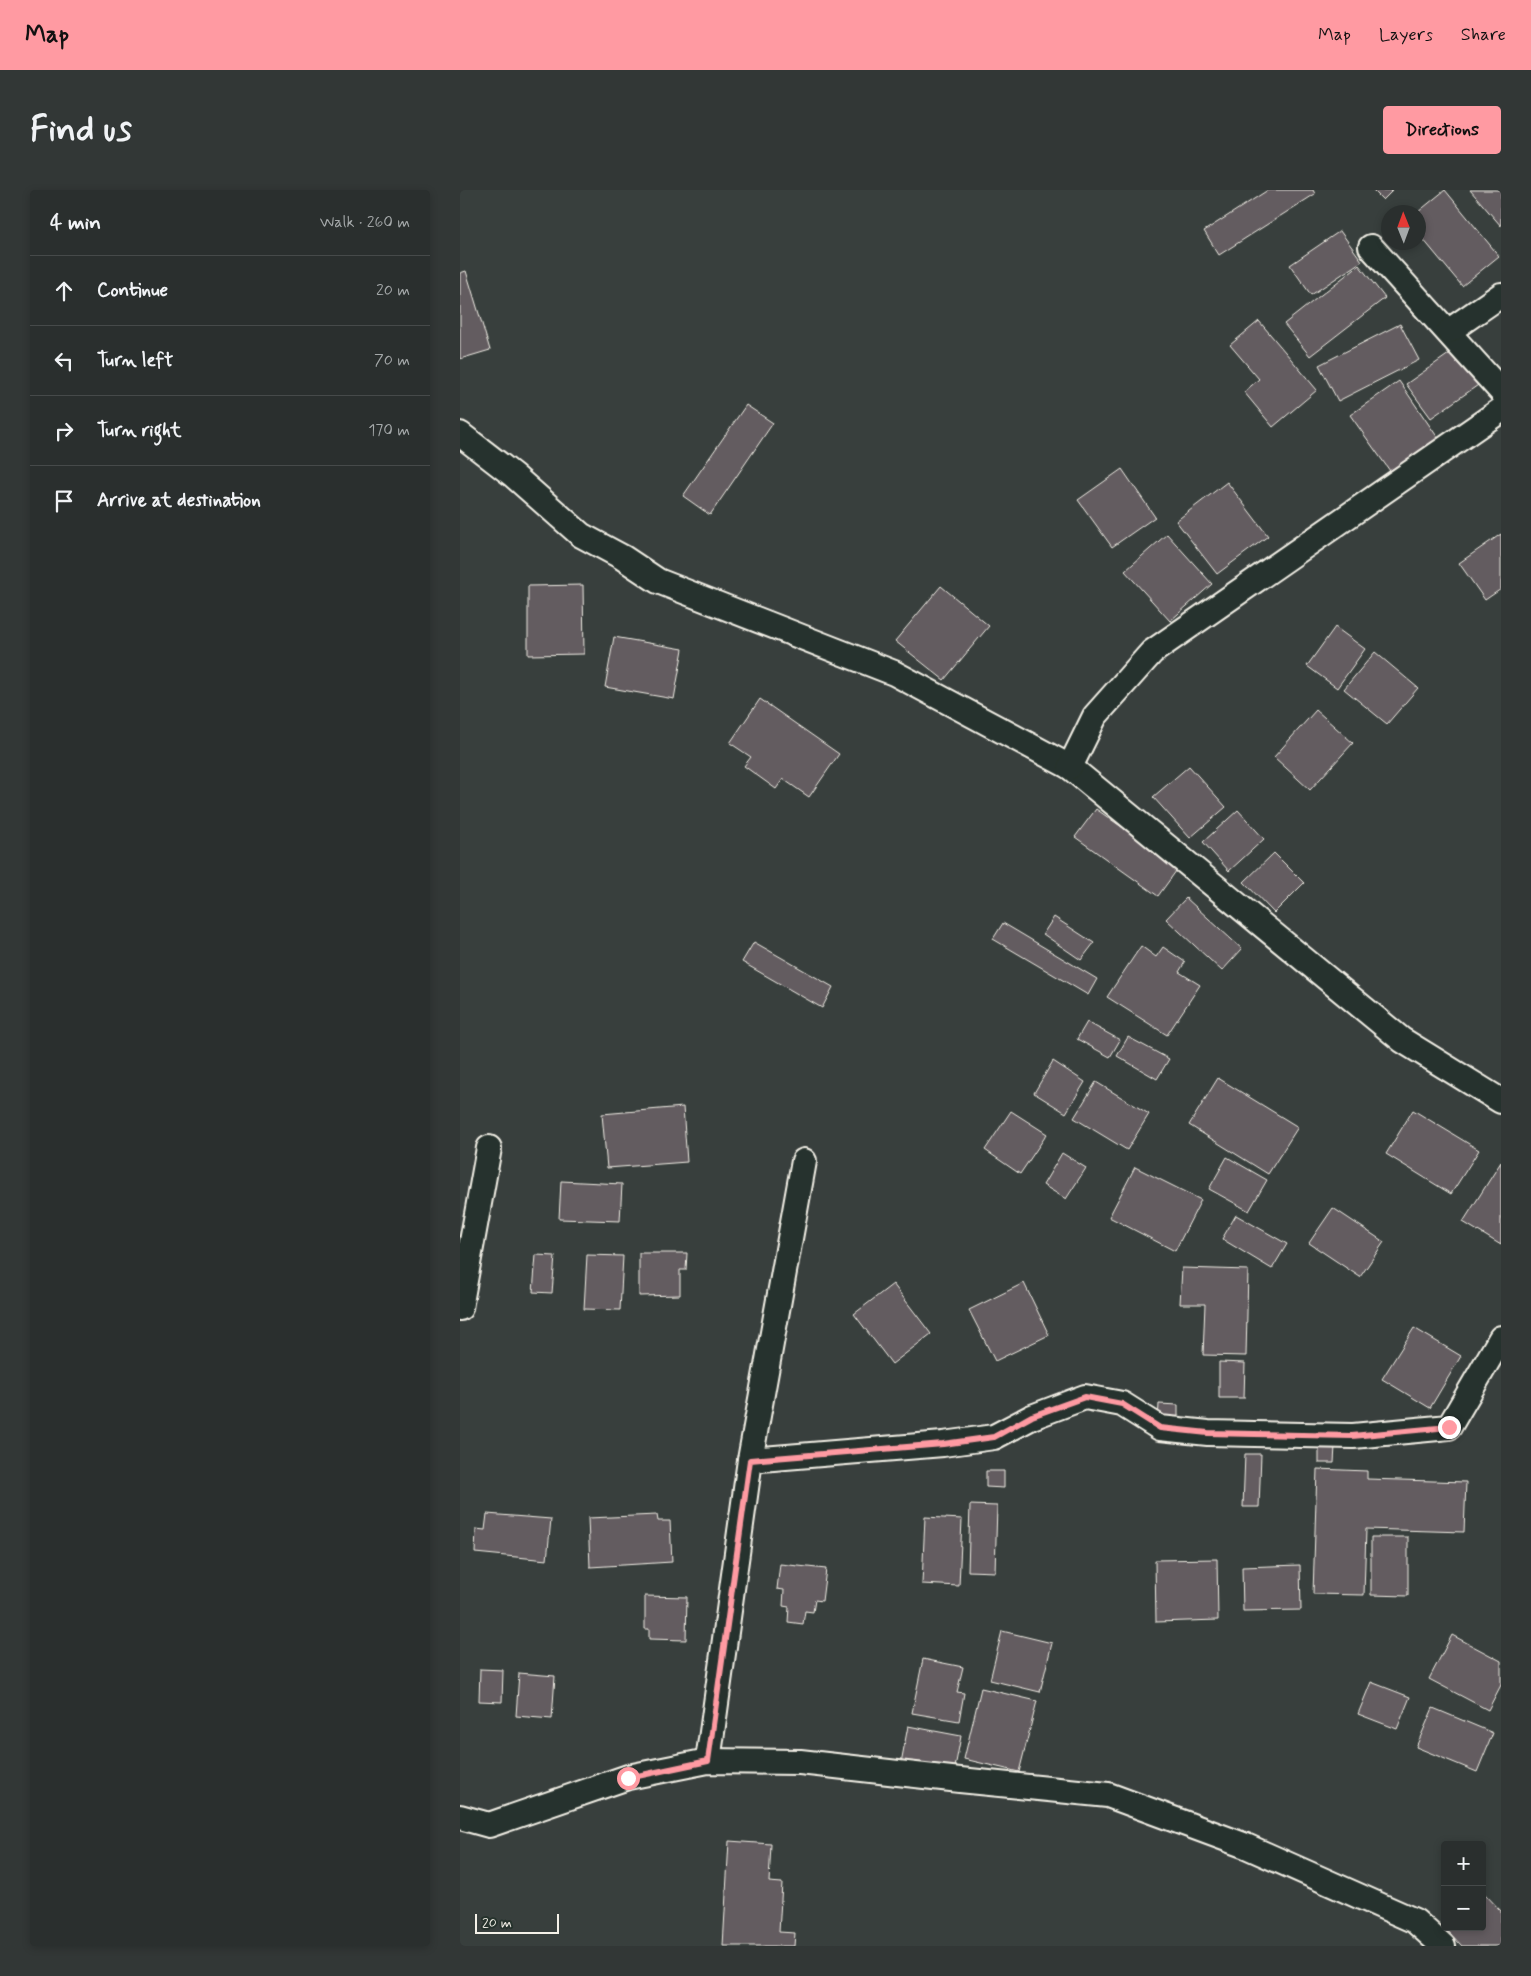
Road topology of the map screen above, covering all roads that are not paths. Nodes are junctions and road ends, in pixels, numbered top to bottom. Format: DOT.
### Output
graph roads {
  1 [pos="1371,247"];
  2 [pos="1501,295"];
  3 [pos="1449,331"];
  4 [pos="1501,391"];
  5 [pos="1501,410"];
  6 [pos="460,434"];
  7 [pos="1070,767"];
  8 [pos="1501,1101"];
  9 [pos="489,1148"];
  10 [pos="804,1161"];
  11 [pos="460,1308"];
  12 [pos="1501,1338"];
  13 [pos="750,1460"];
  14 [pos="708,1761"];
  15 [pos="460,1817"];
  16 [pos="1442,1946"];
  1 -- 3 [label="street"];
  2 -- 3 [label="street"];
  3 -- 4 [label="street"];
  5 -- 7 [label="street"];
  6 -- 7 [label="street"];
  7 -- 8 [label="street"];
  9 -- 11 [label="street"];
  10 -- 13 [label="street"];
  12 -- 13 [label="street"];
  13 -- 14 [label="street"];
  14 -- 15 [label="street"];
  14 -- 16 [label="street"];
}
